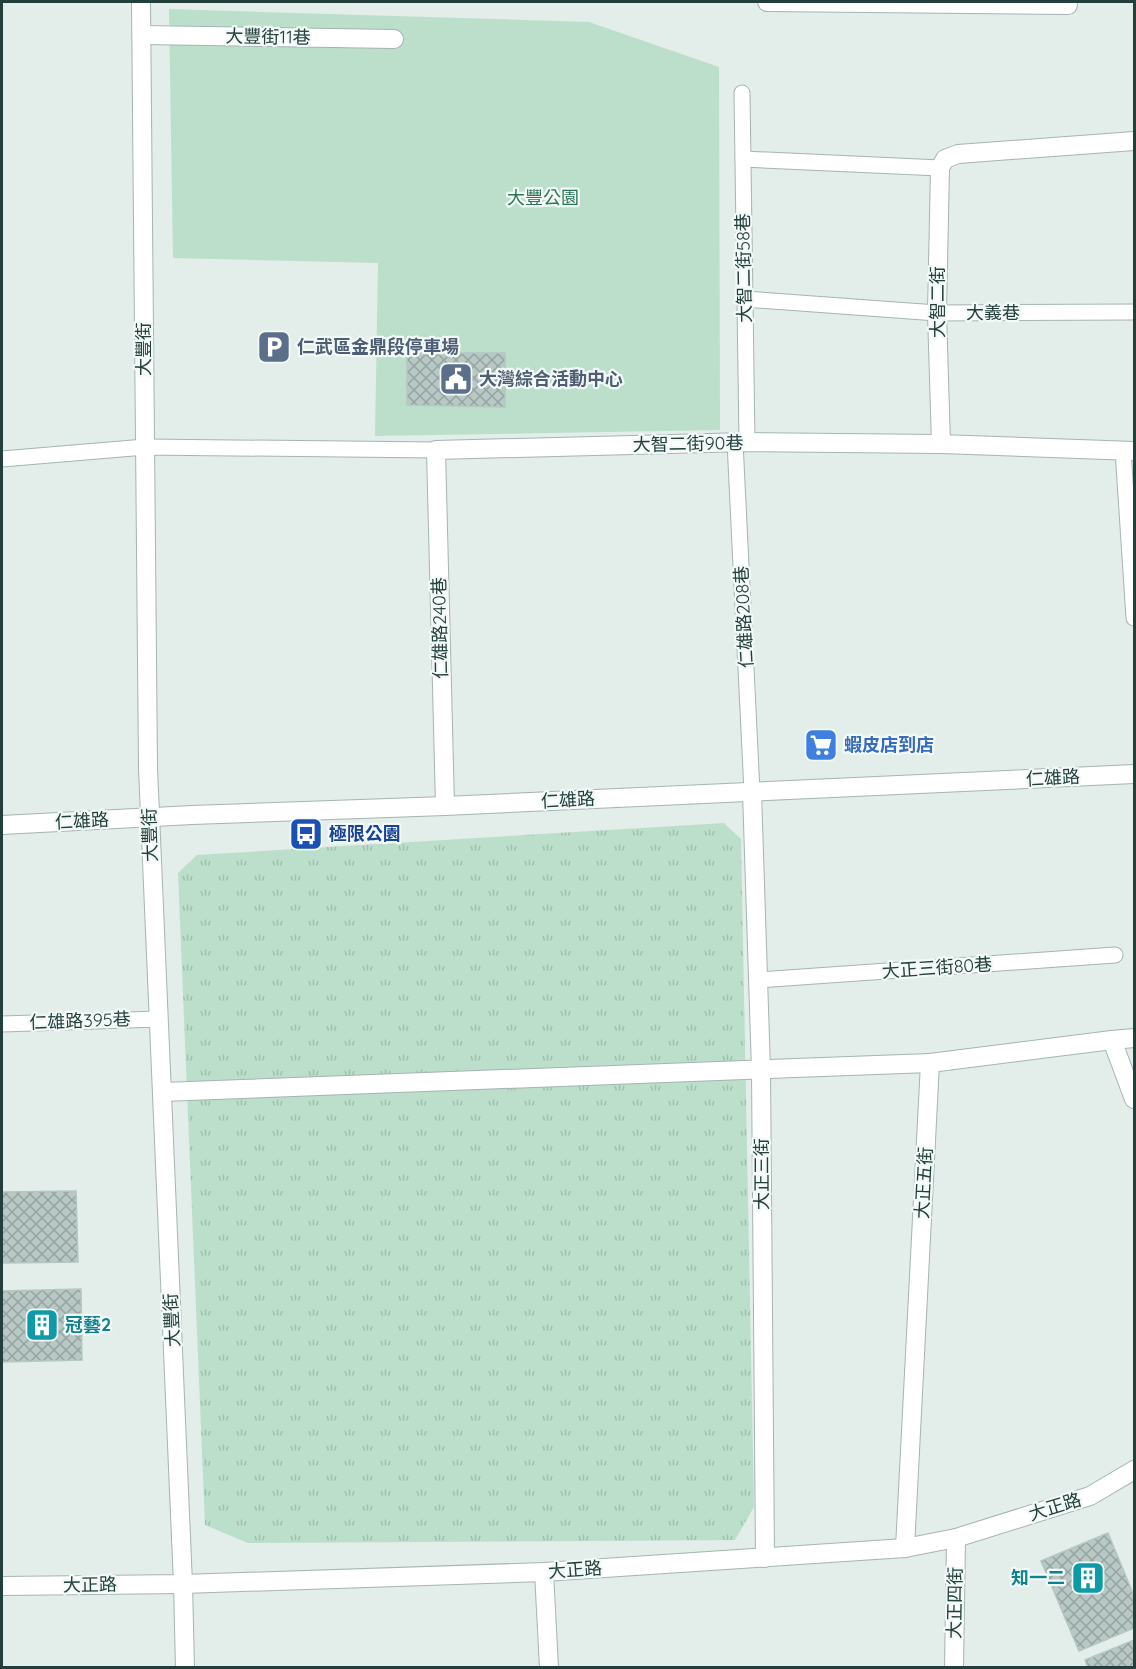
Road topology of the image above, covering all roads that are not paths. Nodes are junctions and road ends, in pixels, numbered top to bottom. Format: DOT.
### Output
graph roads {
  1 [pos="141,2"];
  2 [pos="767,2"];
  3 [pos="1068,5"];
  4 [pos="142,35"];
  5 [pos="394,39"];
  6 [pos="742,93"];
  7 [pos="1134,141"];
  8 [pos="743,159"];
  9 [pos="940,168"];
  10 [pos="745,299"];
  11 [pos="1134,312"];
  12 [pos="937,313"];
  13 [pos="741,442"];
  14 [pos="941,444"];
  15 [pos="145,447"];
  16 [pos="436,450"];
  17 [pos="1129,451"];
  18 [pos="2,459"];
  19 [pos="1134,618"];
  20 [pos="1134,774"];
  21 [pos="752,792"];
  22 [pos="445,806"];
  23 [pos="150,817"];
  24 [pos="2,825"];
  25 [pos="1115,955"];
  26 [pos="758,980"];
  27 [pos="159,1018"];
  28 [pos="2,1024"];
  29 [pos="1134,1038"];
  30 [pos="1112,1040"];
  31 [pos="930,1064"];
  32 [pos="761,1070"];
  33 [pos="162,1092"];
  34 [pos="1134,1099"];
  35 [pos="1134,1470"];
  36 [pos="956,1538"];
  37 [pos="905,1548"];
  38 [pos="765,1558"];
  39 [pos="544,1572"];
  40 [pos="183,1584"];
  41 [pos="2,1586"];
  42 [pos="185,1668"];
  43 [pos="549,1668"];
  44 [pos="954,1668"];
  1 -- 4 [label="street, 大豐街"];
  2 -- 3 [label="street"];
  4 -- 5 [label="street, 大豐街11巷"];
  4 -- 15 [label="street, 大豐街"];
  6 -- 8 [label="lane, 大智二街58巷"];
  7 -- 9 [label="street"];
  8 -- 9 [label="lane"];
  8 -- 10 [label="lane, 大智二街58巷"];
  9 -- 12 [label="street, 大智二街"];
  10 -- 12 [label="lane, 大義巷"];
  10 -- 13 [label="lane, 大智二街58巷"];
  11 -- 12 [label="lane, 大義巷"];
  12 -- 14 [label="street, 大智二街"];
  13 -- 14 [label="street, 大智二街90巷"];
  13 -- 16 [label="street, 大智二街90巷"];
  13 -- 21 [label="lane, 仁雄路208巷"];
  14 -- 17 [label="street"];
  15 -- 16 [label="lane"];
  15 -- 18 [label="lane"];
  15 -- 23 [label="street, 大豐街"];
  16 -- 22 [label="street, 仁雄路240巷"];
  17 -- 19 [label="lane"];
  20 -- 21 [label="street, 仁雄路"];
  21 -- 22 [label="street, 仁雄路"];
  21 -- 26 [label="street, 大正三街"];
  22 -- 23 [label="street, 仁雄路"];
  23 -- 24 [label="street, 仁雄路"];
  23 -- 27 [label="street, 大豐街"];
  25 -- 26 [label="lane, 大正三街80巷"];
  26 -- 32 [label="street, 大正三街"];
  27 -- 28 [label="lane, 仁雄路395巷"];
  27 -- 33 [label="street, 大豐街"];
  29 -- 30 [label="street"];
  30 -- 31 [label="street"];
  30 -- 34 [label="street"];
  31 -- 32 [label="street"];
  31 -- 37 [label="street, 大正五街"];
  32 -- 33 [label="street"];
  32 -- 38 [label="street, 大正三街"];
  33 -- 40 [label="street, 大豐街"];
  35 -- 36 [label="street, 大正路"];
  36 -- 37 [label="street, 大正路"];
  36 -- 44 [label="street, 大正四街"];
  37 -- 38 [label="street, 大正路"];
  38 -- 39 [label="street, 大正路"];
  39 -- 40 [label="street, 大正路"];
  39 -- 43 [label="street"];
  40 -- 41 [label="street, 大正路"];
  40 -- 42 [label="street, 大豐街"];
}
